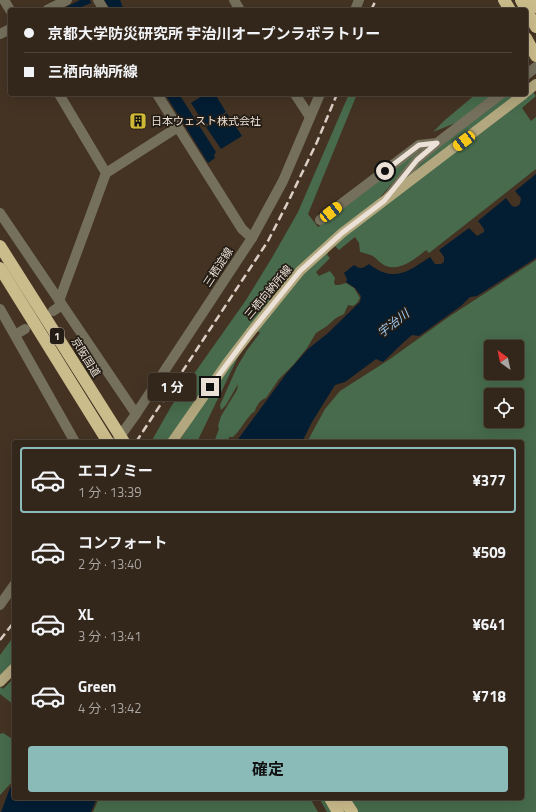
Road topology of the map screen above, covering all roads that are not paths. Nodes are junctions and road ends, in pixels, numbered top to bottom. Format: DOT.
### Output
graph roads {
  1 [pos="67,0"];
  2 [pos="532,0"];
  3 [pos="536,6"];
  4 [pos="52,8"];
  5 [pos="528,13"];
  6 [pos="536,27"];
  7 [pos="528,42"];
  8 [pos="536,56"];
  9 [pos="536,67"];
  10 [pos="528,73"];
  11 [pos="536,84"];
  12 [pos="528,91"];
  13 [pos="60,96"];
  14 [pos="158,96"];
  15 [pos="296,96"];
  16 [pos="319,96"];
  17 [pos="498,96"];
  18 [pos="521,96"];
  19 [pos="310,118"];
  20 [pos="178,127"];
  21 [pos="437,143"];
  22 [pos="106,174"];
  23 [pos="384,201"];
  24 [pos="0,213"];
  25 [pos="320,220"];
  26 [pos="252,238"];
  27 [pos="0,246"];
  28 [pos="0,268"];
  29 [pos="58,306"];
  30 [pos="0,308"];
  31 [pos="25,329"];
  32 [pos="15,335"];
  33 [pos="136,414"];
  34 [pos="74,440"];
  35 [pos="109,440"];
  36 [pos="111,440"];
  37 [pos="123,440"];
  38 [pos="173,440"];
  39 [pos="12,588"];
  40 [pos="0,605"];
  41 [pos="12,670"];
  42 [pos="0,682"];
  43 [pos="331,800"];
  44 [pos="344,800"];
  45 [pos="338,812"];
  46 [pos="352,812"];
  1 -- 4 [label="street"];
  2 -- 3 [label="highway"];
  5 -- 6 [label="highway"];
  7 -- 8 [label="highway"];
  9 -- 10 [label="street"];
  11 -- 12 [label="main road, 三栖向納所線"];
  13 -- 22 [label="street"];
  14 -- 20 [label="street"];
  15 -- 19 [label="street"];
  16 -- 19 [label="street, 三栖淀線"];
  17 -- 21 [label="street"];
  18 -- 23 [label="main road, 三栖向納所線"];
  19 -- 26 [label="street, 三栖淀線"];
  20 -- 22 [label="street"];
  20 -- 26 [label="street"];
  21 -- 23 [label="street"];
  21 -- 25 [label="street"];
  22 -- 29 [label="street"];
  23 -- 38 [label="main road, 三栖向納所線"];
  24 -- 29 [label="street"];
  26 -- 33 [label="street, 三栖淀線"];
  27 -- 37 [label="highway, 京阪国道 / 1"];
  28 -- 35 [label="highway, 1"];
  29 -- 33 [label="street"];
  30 -- 32 [label="street"];
  31 -- 32 [label="street"];
  32 -- 34 [label="street"];
  33 -- 36 [label="street, 三栖淀線"];
  39 -- 40 [label="street"];
  41 -- 42 [label="main road"];
  43 -- 45 [label="highway"];
  44 -- 46 [label="highway"];
}
